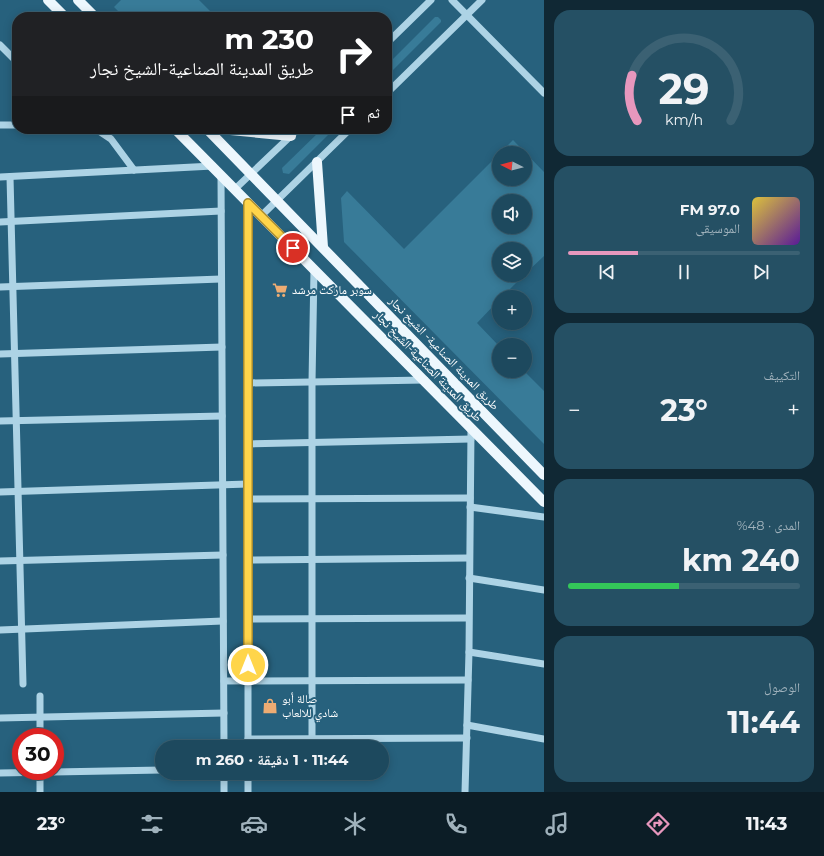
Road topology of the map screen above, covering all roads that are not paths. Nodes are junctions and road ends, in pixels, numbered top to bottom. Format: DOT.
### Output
graph roads {
  1 [pos="48,0"];
  2 [pos="78,0"];
  3 [pos="431,0"];
  4 [pos="452,0"];
  5 [pos="482,0"];
  6 [pos="60,12"];
  7 [pos="90,12"];
  8 [pos="466,15"];
  9 [pos="392,38"];
  10 [pos="0,45"];
  11 [pos="12,57"];
  12 [pos="392,88"];
  13 [pos="544,93"];
  14 [pos="0,125"];
  15 [pos="12,125"];
  16 [pos="104,134"];
  17 [pos="180,134"];
  18 [pos="212,134"];
  19 [pos="293,134"];
  20 [pos="345,134"];
  21 [pos="316,162"];
  22 [pos="213,166"];
  23 [pos="134,170"];
  24 [pos="252,174"];
  25 [pos="221,175"];
  26 [pos="0,177"];
  27 [pos="10,177"];
  28 [pos="235,190"];
  29 [pos="277,200"];
  30 [pos="248,203"];
  31 [pos="221,211"];
  32 [pos="261,216"];
  33 [pos="0,222"];
  34 [pos="11,222"];
  35 [pos="323,247"];
  36 [pos="314,269"];
  37 [pos="222,279"];
  38 [pos="0,286"];
  39 [pos="13,286"];
  40 [pos="222,347"];
  41 [pos="15,353"];
  42 [pos="0,354"];
  43 [pos="425,380"];
  44 [pos="312,382"];
  45 [pos="248,384"];
  46 [pos="222,416"];
  47 [pos="0,421"];
  48 [pos="16,421"];
  49 [pos="471,434"];
  50 [pos="312,443"];
  51 [pos="248,444"];
  52 [pos="544,475"];
  53 [pos="248,484"];
  54 [pos="223,485"];
  55 [pos="18,491"];
  56 [pos="0,492"];
  57 [pos="470,498"];
  58 [pos="248,499"];
  59 [pos="312,499"];
  60 [pos="544,502"];
  61 [pos="470,507"];
  62 [pos="544,518"];
  63 [pos="223,555"];
  64 [pos="469,558"];
  65 [pos="312,559"];
  66 [pos="248,560"];
  67 [pos="0,561"];
  68 [pos="20,561"];
  69 [pos="469,578"];
  70 [pos="544,590"];
  71 [pos="468,618"];
  72 [pos="248,619"];
  73 [pos="312,619"];
  74 [pos="223,621"];
  75 [pos="22,629"];
  76 [pos="0,630"];
  77 [pos="469,652"];
  78 [pos="544,664"];
  79 [pos="468,680"];
  80 [pos="224,681"];
  81 [pos="248,681"];
  82 [pos="312,681"];
  83 [pos="24,684"];
  84 [pos="40,696"];
  85 [pos="224,713"];
  86 [pos="40,717"];
  87 [pos="0,718"];
  88 [pos="467,725"];
  89 [pos="40,728"];
  90 [pos="467,738"];
  91 [pos="312,739"];
  92 [pos="544,739"];
  93 [pos="224,740"];
  94 [pos="248,740"];
  95 [pos="296,740"];
  96 [pos="155,770"];
  97 [pos="64,772"];
  98 [pos="0,773"];
  99 [pos="12,773"];
  100 [pos="40,780"];
  101 [pos="224,780"];
  102 [pos="248,780"];
  103 [pos="40,792"];
  104 [pos="224,792"];
  105 [pos="248,792"];
  106 [pos="465,792"];
  1 -- 6 [label="main road"];
  2 -- 7 [label="main road"];
  3 -- 9 [label="street"];
  4 -- 8 [label="street"];
  5 -- 8 [label="street"];
  8 -- 12 [label="street"];
  8 -- 13 [label="street"];
  10 -- 11 [label="street"];
  14 -- 15 [label="street"];
  16 -- 23 [label="street"];
  17 -- 22 [label="main road, طريق المدينة الصناعية-الشيخ نجار"];
  18 -- 24 [label="main road, طريق المدينة الصناعية- الشيخ نجار"];
  19 -- 24 [label="street"];
  20 -- 21 [label="street"];
  21 -- 29 [label="street"];
  21 -- 35 [label="main road"];
  22 -- 23 [label="street"];
  22 -- 25 [label="main road, طريق المدينة الصناعية-الشيخ نجار"];
  23 -- 27 [label="street"];
  24 -- 28 [label="street"];
  24 -- 29 [label="main road, طريق المدينة الصناعية- الشيخ نجار"];
  25 -- 28 [label="main road, طريق المدينة الصناعية-الشيخ نجار"];
  25 -- 31 [label="street"];
  26 -- 27 [label="street"];
  27 -- 34 [label="street"];
  28 -- 30 [label="main road, طريق المدينة الصناعية-الشيخ نجار"];
  29 -- 32 [label="street"];
  29 -- 35 [label="main road, طريق المدينة الصناعية- الشيخ نجار"];
  30 -- 32 [label="main road, طريق المدينة الصناعية-الشيخ نجار"];
  30 -- 45 [label="street"];
  31 -- 34 [label="street"];
  31 -- 37 [label="street"];
  32 -- 36 [label="main road, طريق المدينة الصناعية-الشيخ نجار"];
  33 -- 34 [label="street"];
  34 -- 39 [label="street"];
  35 -- 52 [label="main road, طريق المدينة الصناعية- الشيخ نجار"];
  36 -- 43 [label="main road, طريق المدينة الصناعية-الشيخ نجار"];
  36 -- 44 [label="street"];
  37 -- 39 [label="street"];
  37 -- 40 [label="street"];
  38 -- 39 [label="street"];
  39 -- 41 [label="street"];
  40 -- 41 [label="street"];
  40 -- 46 [label="street"];
  41 -- 42 [label="street"];
  41 -- 48 [label="street"];
  43 -- 44 [label="street"];
  43 -- 49 [label="main road, طريق المدينة الصناعية-الشيخ نجار"];
  44 -- 45 [label="street"];
  44 -- 50 [label="street"];
  45 -- 51 [label="street"];
  46 -- 48 [label="street"];
  46 -- 54 [label="street"];
  47 -- 48 [label="street"];
  48 -- 55 [label="street"];
  49 -- 50 [label="street"];
  49 -- 57 [label="street"];
  49 -- 60 [label="main road, طريق المدينة الصناعية-الشيخ نجار"];
  50 -- 51 [label="street"];
  50 -- 59 [label="street"];
  51 -- 53 [label="street"];
  53 -- 54 [label="street"];
  53 -- 58 [label="street"];
  54 -- 55 [label="street"];
  54 -- 63 [label="street"];
  55 -- 56 [label="street"];
  55 -- 68 [label="street"];
  57 -- 59 [label="street"];
  57 -- 61 [label="street"];
  58 -- 59 [label="street"];
  58 -- 66 [label="street"];
  59 -- 65 [label="street"];
  61 -- 62 [label="street"];
  61 -- 64 [label="street"];
  63 -- 68 [label="street"];
  63 -- 74 [label="street"];
  64 -- 65 [label="street"];
  64 -- 69 [label="street"];
  65 -- 66 [label="street"];
  65 -- 73 [label="street"];
  66 -- 72 [label="street"];
  67 -- 68 [label="street"];
  68 -- 75 [label="street"];
  69 -- 70 [label="street"];
  69 -- 71 [label="street"];
  71 -- 73 [label="street"];
  71 -- 77 [label="street"];
  72 -- 73 [label="street"];
  72 -- 81 [label="street"];
  73 -- 82 [label="street"];
  74 -- 75 [label="street"];
  74 -- 80 [label="street"];
  75 -- 76 [label="street"];
  75 -- 83 [label="street"];
  77 -- 78 [label="street"];
  77 -- 79 [label="street"];
  79 -- 82 [label="street"];
  79 -- 88 [label="street"];
  80 -- 81 [label="street"];
  80 -- 85 [label="street"];
  81 -- 82 [label="street"];
  81 -- 94 [label="street"];
  82 -- 91 [label="street"];
  84 -- 86 [label="street"];
  85 -- 86 [label="street"];
  85 -- 93 [label="street"];
  86 -- 87 [label="street"];
  86 -- 89 [label="street"];
  88 -- 90 [label="street"];
  88 -- 92 [label="street"];
  90 -- 91 [label="street"];
  90 -- 106 [label="street"];
  91 -- 95 [label="street"];
  96 -- 97 [label="street"];
  98 -- 99 [label="street"];
  100 -- 103 [label="street"];
  101 -- 104 [label="street"];
  102 -- 105 [label="street"];
}
